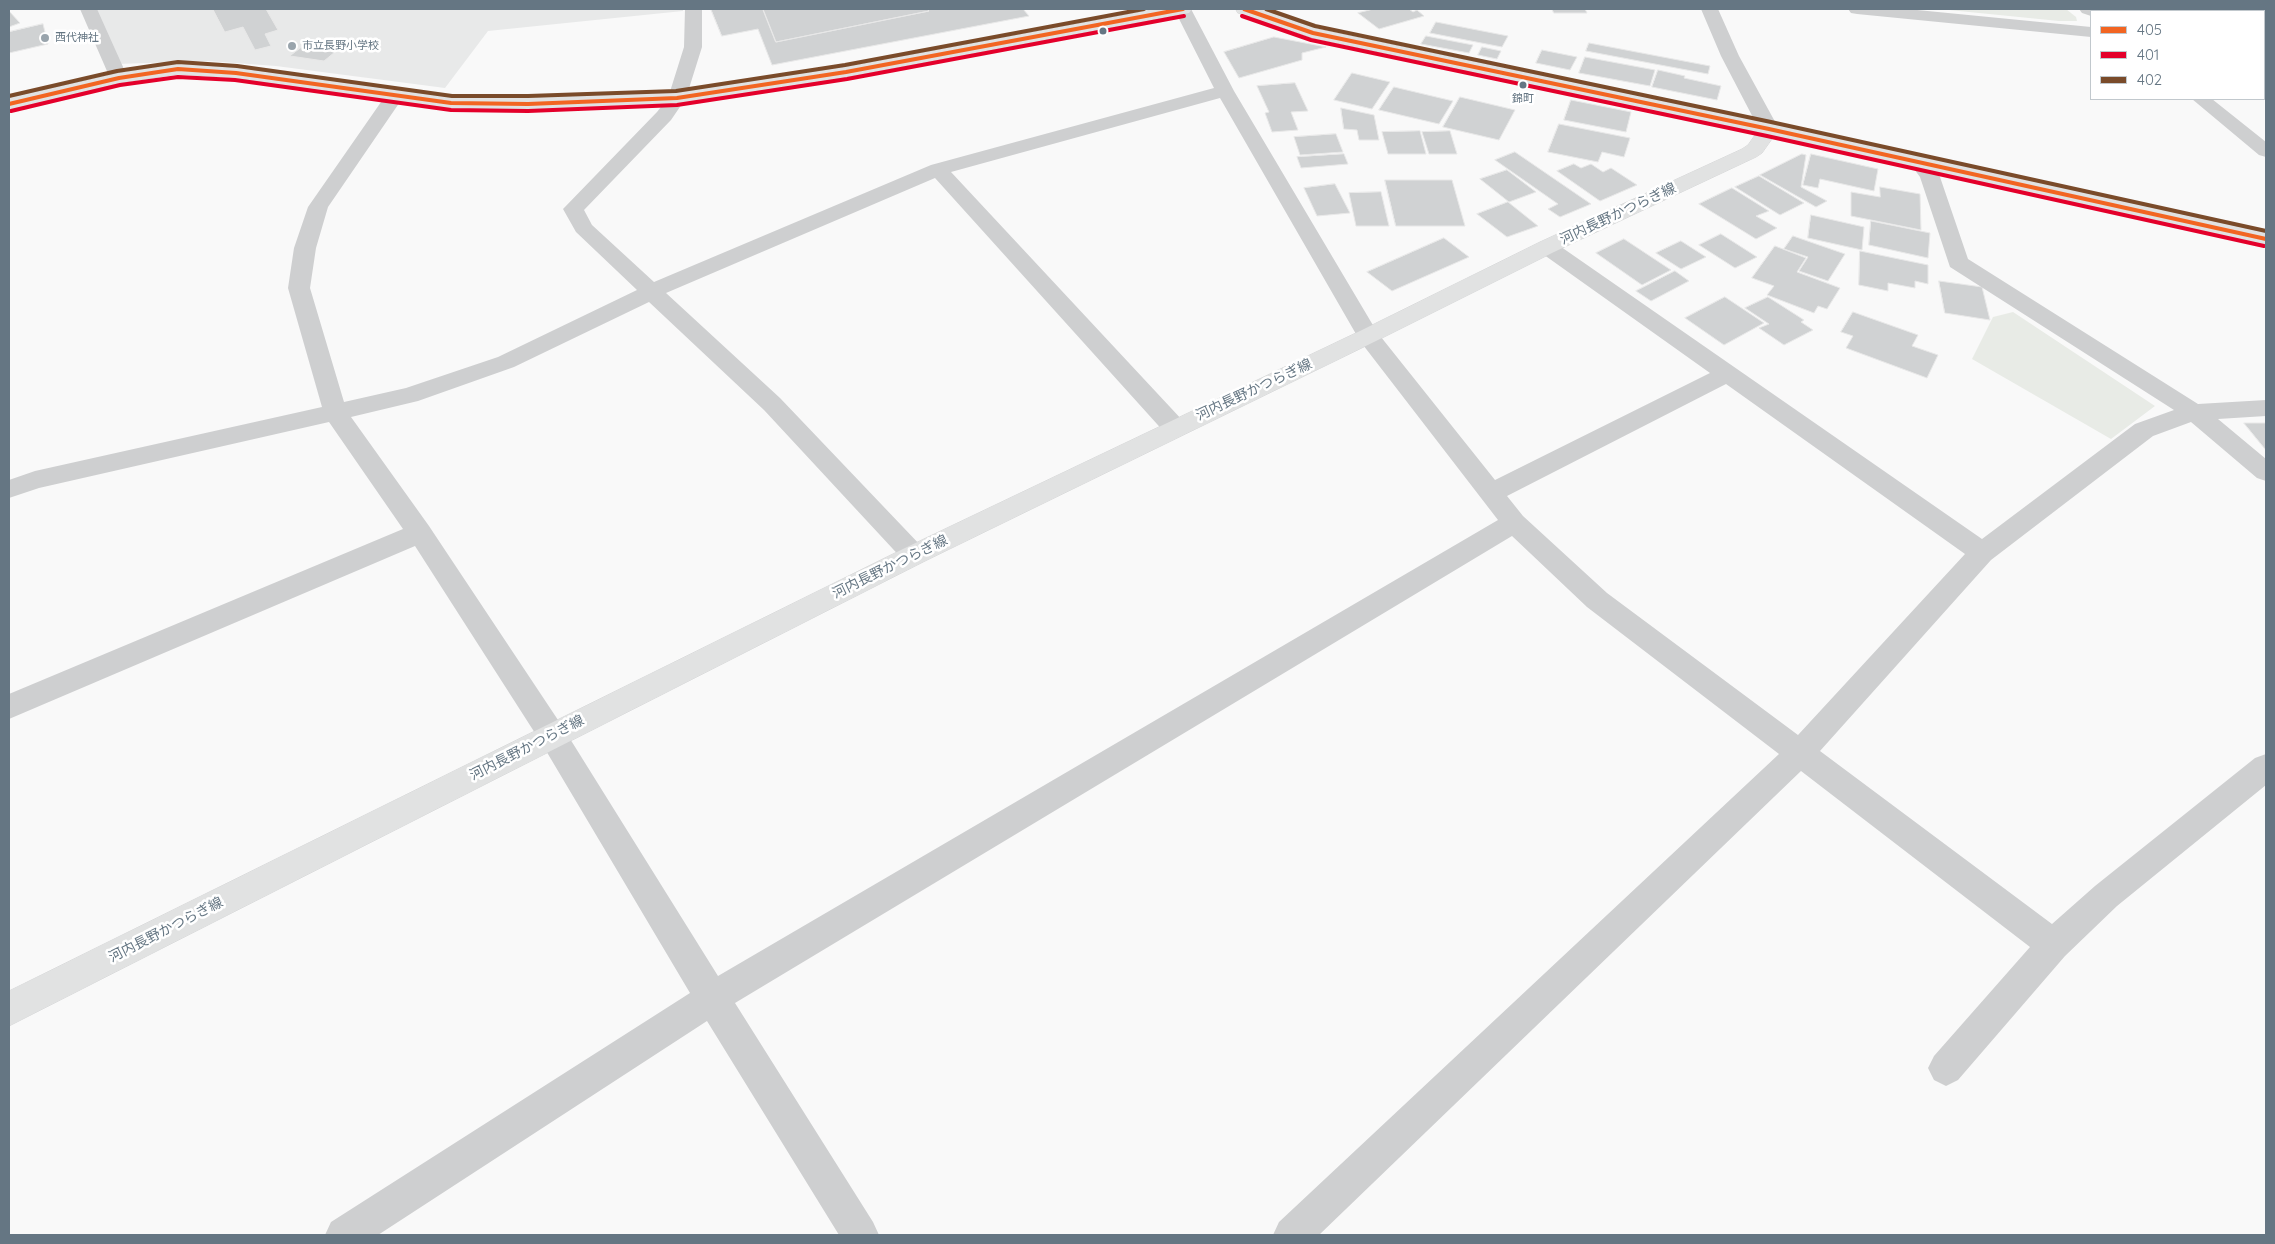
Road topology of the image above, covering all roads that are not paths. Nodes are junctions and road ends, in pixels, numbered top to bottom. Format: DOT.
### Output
graph roads {
  1 [pos="88,9"];
  2 [pos="693,9"];
  3 [pos="1183,9"];
  4 [pos="1244,9"];
  5 [pos="1710,9"];
  6 [pos="1857,9"];
  7 [pos="2090,32"];
  8 [pos="119,78"];
  9 [pos="1225,91"];
  10 [pos="395,96"];
  11 [pos="677,98"];
  12 [pos="2202,100"];
  13 [pos="9,104"];
  14 [pos="1769,129"];
  15 [pos="2266,151"];
  16 [pos="1920,162"];
  17 [pos="938,169"];
  18 [pos="2266,239"];
  19 [pos="1547,247"];
  20 [pos="653,291"];
  21 [pos="1368,336"];
  22 [pos="1727,374"];
  23 [pos="2266,408"];
  24 [pos="335,412"];
  25 [pos="2194,412"];
  26 [pos="1175,428"];
  27 [pos="2266,472"];
  28 [pos="9,489"];
  29 [pos="1491,493"];
  30 [pos="1514,522"];
  31 [pos="420,533"];
  32 [pos="1982,553"];
  33 [pos="914,555"];
  34 [pos="9,707"];
  35 [pos="552,736"];
  36 [pos="1799,754"];
  37 [pos="2266,767"];
  38 [pos="2053,945"];
  39 [pos="712,998"];
  40 [pos="9,1009"];
  41 [pos="1946,1068"];
  42 [pos="344,1235"];
  43 [pos="860,1235"];
  44 [pos="1292,1235"];
  1 -- 8 [label="street"];
  2 -- 11 [label="street"];
  3 -- 9 [label="street"];
  3 -- 11 [label="main road"];
  4 -- 14 [label="main road"];
  5 -- 14 [label="street"];
  6 -- 7 [label="street"];
  8 -- 10 [label="main road"];
  8 -- 13 [label="main road"];
  9 -- 17 [label="street"];
  9 -- 21 [label="street"];
  10 -- 11 [label="main road"];
  10 -- 24 [label="street"];
  11 -- 20 [label="street"];
  12 -- 15 [label="street"];
  14 -- 16 [label="main road"];
  14 -- 19 [label="main road, 河内長野かつらぎ線"];
  16 -- 18 [label="main road"];
  16 -- 25 [label="street"];
  17 -- 20 [label="street"];
  17 -- 26 [label="street"];
  19 -- 21 [label="main road, 河内長野かつらぎ線"];
  19 -- 22 [label="street"];
  20 -- 24 [label="street"];
  20 -- 33 [label="street"];
  21 -- 26 [label="main road, 河内長野かつらぎ線"];
  21 -- 29 [label="street"];
  22 -- 29 [label="street"];
  22 -- 32 [label="street"];
  23 -- 25 [label="street"];
  24 -- 28 [label="street"];
  24 -- 31 [label="street"];
  25 -- 27 [label="street"];
  25 -- 32 [label="street"];
  26 -- 33 [label="main road, 河内長野かつらぎ線"];
  29 -- 30 [label="street"];
  30 -- 36 [label="street"];
  30 -- 39 [label="street"];
  31 -- 34 [label="street"];
  31 -- 35 [label="street"];
  32 -- 36 [label="street"];
  33 -- 35 [label="main road, 河内長野かつらぎ線"];
  35 -- 39 [label="street"];
  35 -- 40 [label="main road, 河内長野かつらぎ線"];
  36 -- 38 [label="street"];
  36 -- 44 [label="street"];
  37 -- 38 [label="street"];
  38 -- 41 [label="street"];
  39 -- 42 [label="street"];
  39 -- 43 [label="street"];
}
